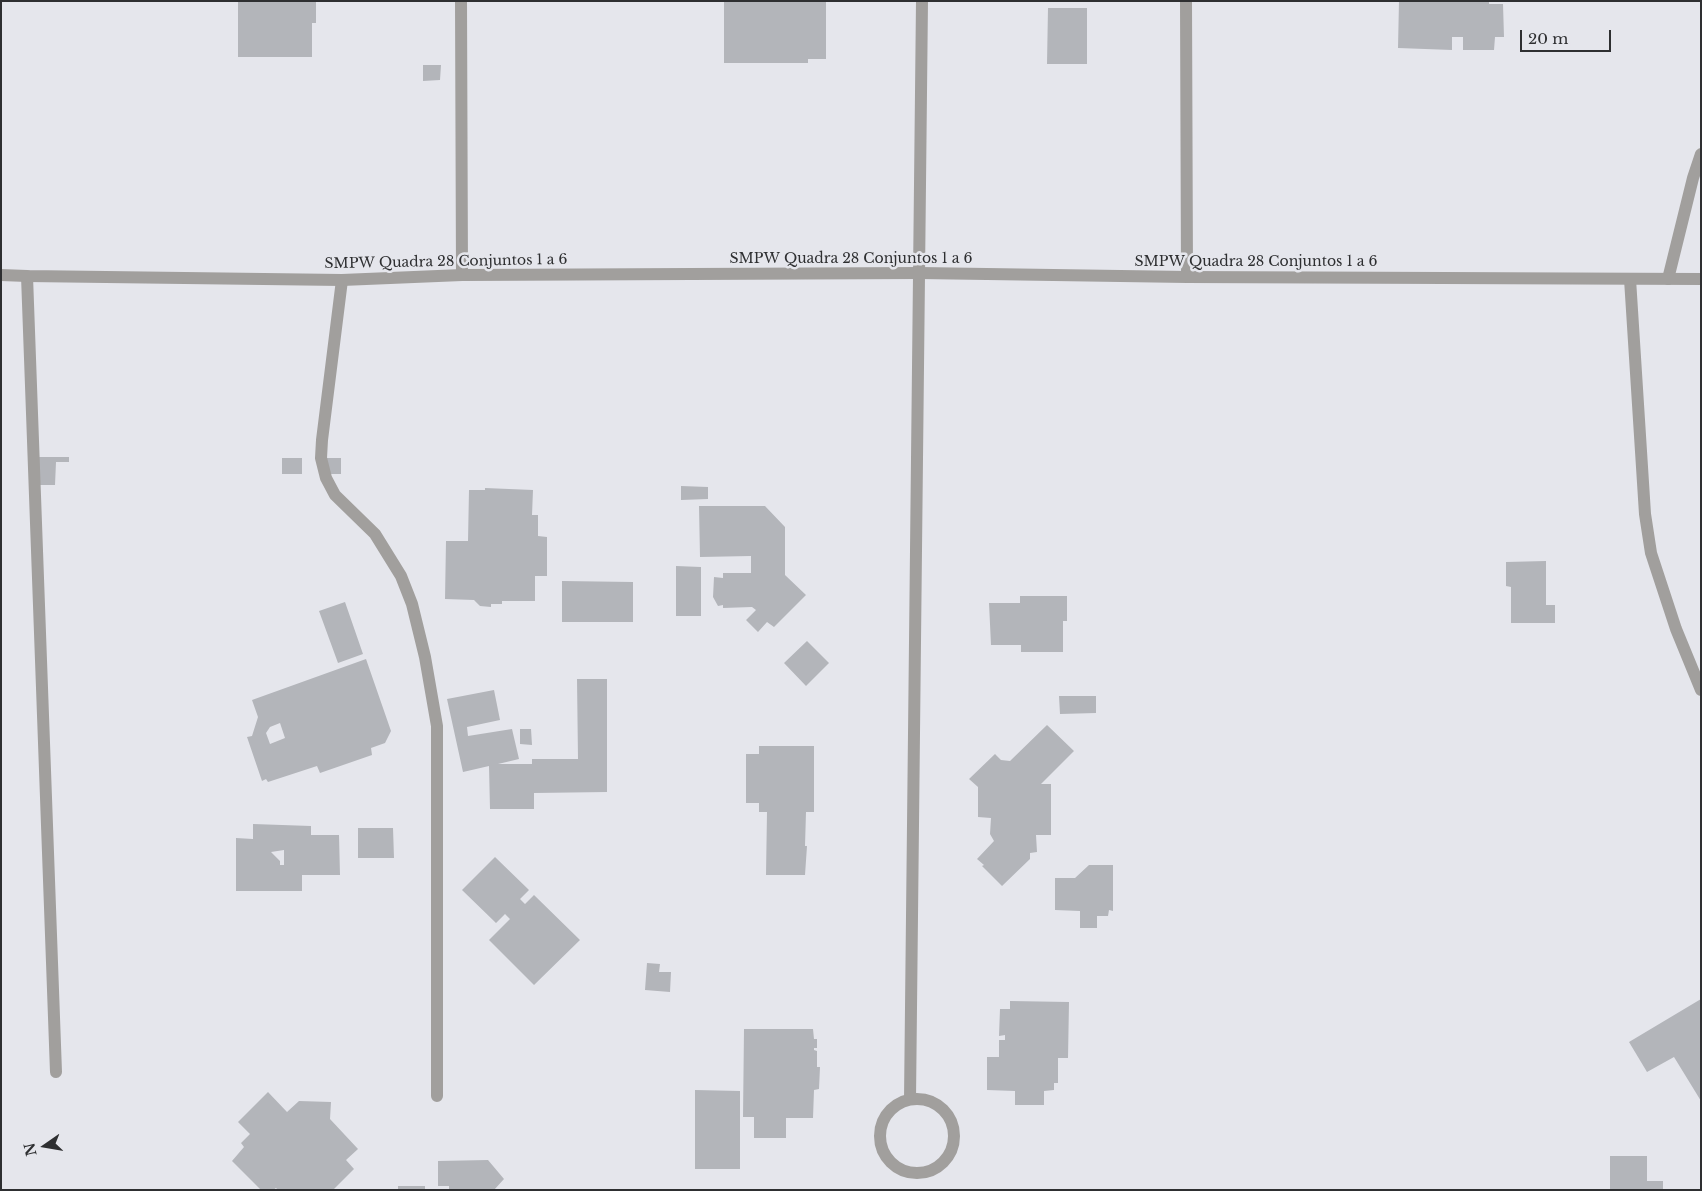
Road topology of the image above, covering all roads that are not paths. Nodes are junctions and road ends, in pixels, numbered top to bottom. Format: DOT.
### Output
graph roads {
  1 [pos="462,1"];
  2 [pos="922,1"];
  3 [pos="1186,1"];
  4 [pos="1701,154"];
  5 [pos="920,273"];
  6 [pos="1,274"];
  7 [pos="462,275"];
  8 [pos="27,276"];
  9 [pos="1186,276"];
  10 [pos="1630,279"];
  11 [pos="1668,279"];
  12 [pos="1701,279"];
  13 [pos="342,280"];
  14 [pos="1701,690"];
  15 [pos="56,1072"];
  16 [pos="437,1096"];
  17 [pos="910,1099"];
  1 -- 7 [label="street"];
  2 -- 5 [label="street"];
  3 -- 9 [label="street"];
  4 -- 11 [label="street"];
  5 -- 7 [label="street, SMPW Quadra 28 Conjuntos 1 a 6"];
  5 -- 9 [label="street, SMPW Quadra 28 Conjuntos 1 a 6"];
  5 -- 17 [label="street"];
  6 -- 8 [label="street, SMPW Quadra 28 Conjuntos 1 a 6"];
  7 -- 13 [label="street, SMPW Quadra 28 Conjuntos 1 a 6"];
  8 -- 13 [label="street, SMPW Quadra 28 Conjuntos 1 a 6"];
  8 -- 15 [label="street"];
  9 -- 10 [label="street, SMPW Quadra 28 Conjuntos 1 a 6"];
  10 -- 11 [label="street, SMPW Quadra 28 Conjuntos 1 a 6"];
  10 -- 14 [label="street"];
  11 -- 12 [label="street, SMPW Quadra 28 Conjuntos 1 a 6"];
  13 -- 16 [label="street"];
  17 -- 17 [label="street"];
}
